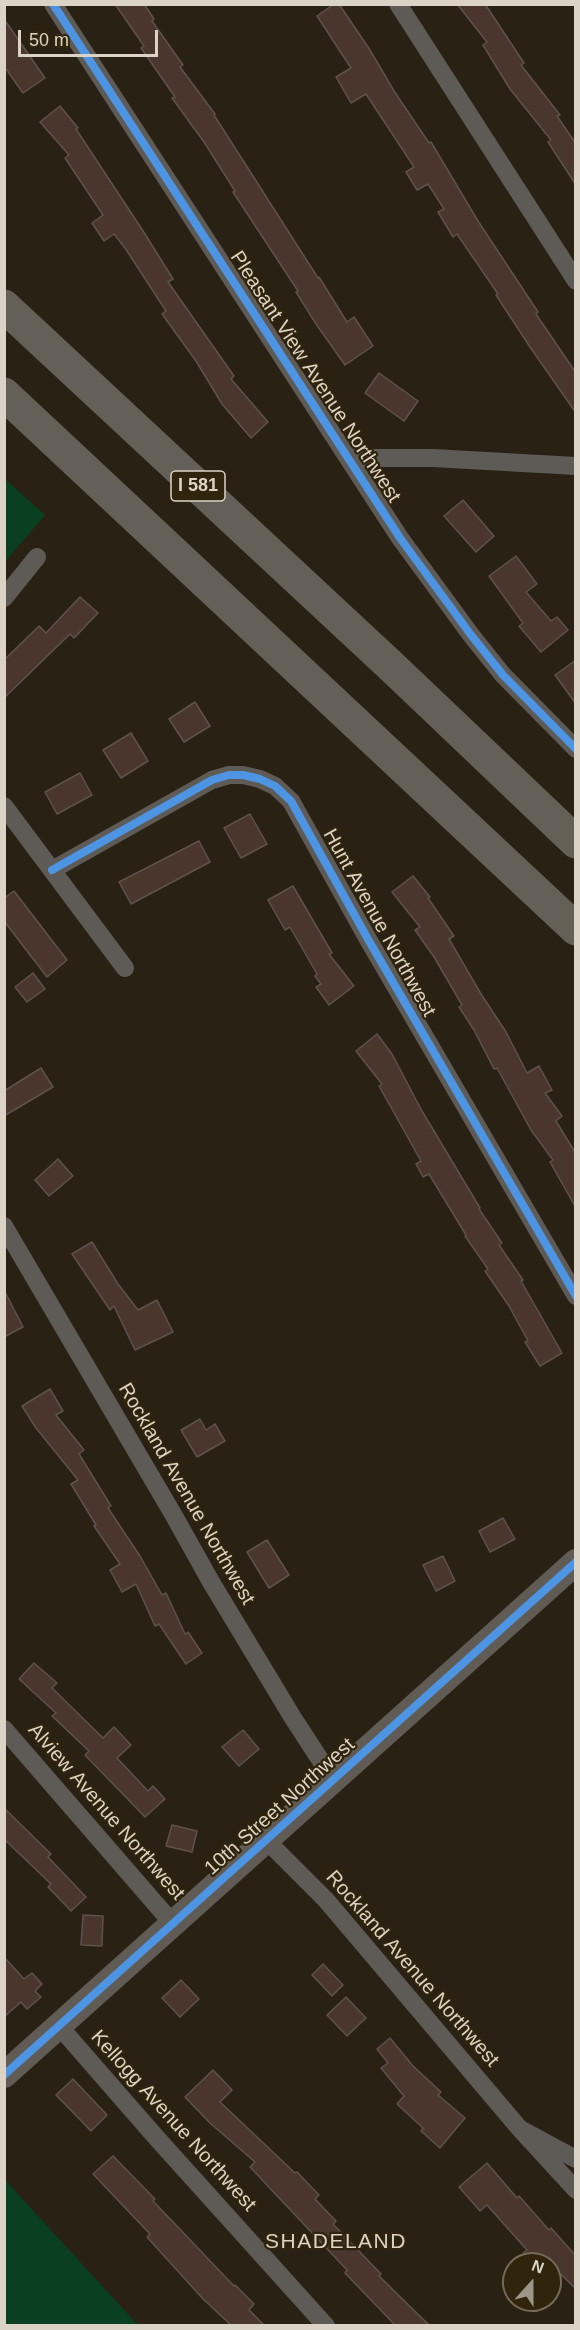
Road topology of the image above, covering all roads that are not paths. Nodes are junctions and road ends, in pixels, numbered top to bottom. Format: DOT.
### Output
graph roads {
  1 [pos="53,4"];
  2 [pos="398,4"];
  3 [pos="576,280"];
  4 [pos="4,306"];
  5 [pos="4,394"];
  6 [pos="348,458"];
  7 [pos="576,466"];
  8 [pos="37,557"];
  9 [pos="4,598"];
  10 [pos="576,749"];
  11 [pos="4,806"];
  12 [pos="576,842"];
  13 [pos="52,870"];
  14 [pos="576,929"];
  15 [pos="124,968"];
  16 [pos="4,1226"];
  17 [pos="12,1255"];
  18 [pos="576,1296"];
  19 [pos="576,1562"];
  20 [pos="4,1730"];
  21 [pos="334,1780"];
  22 [pos="267,1841"];
  23 [pos="174,1925"];
  24 [pos="59,2026"];
  25 [pos="4,2075"];
  26 [pos="520,2129"];
  27 [pos="576,2159"];
  28 [pos="576,2190"];
  29 [pos="326,2325"];
  1 -- 6 [label="street, Pleasant View Avenue Northwest"];
  2 -- 3 [label="street"];
  4 -- 12 [label="highway, I 581"];
  5 -- 14 [label="highway"];
  6 -- 7 [label="street"];
  6 -- 10 [label="street, Pleasant View Avenue Northwest"];
  8 -- 9 [label="street"];
  11 -- 13 [label="street"];
  13 -- 15 [label="street"];
  13 -- 18 [label="street, Hunt Avenue Northwest"];
  16 -- 17 [label="street, Rockland Avenue Northwest"];
  17 -- 21 [label="street, Rockland Avenue Northwest"];
  19 -- 21 [label="main road, 10th Street Northwest"];
  20 -- 23 [label="street, Alview Avenue Northwest"];
  21 -- 22 [label="main road, 10th Street Northwest"];
  22 -- 23 [label="main road, 10th Street Northwest"];
  22 -- 26 [label="street, Rockland Avenue Northwest"];
  23 -- 24 [label="main road, 10th Street Northwest"];
  24 -- 25 [label="main road, 10th Street Northwest"];
  24 -- 29 [label="street, Kellogg Avenue Northwest"];
  26 -- 27 [label="street, Rockland Avenue Northwest"];
  26 -- 28 [label="street, Rockland Avenue Northwest"];
}
